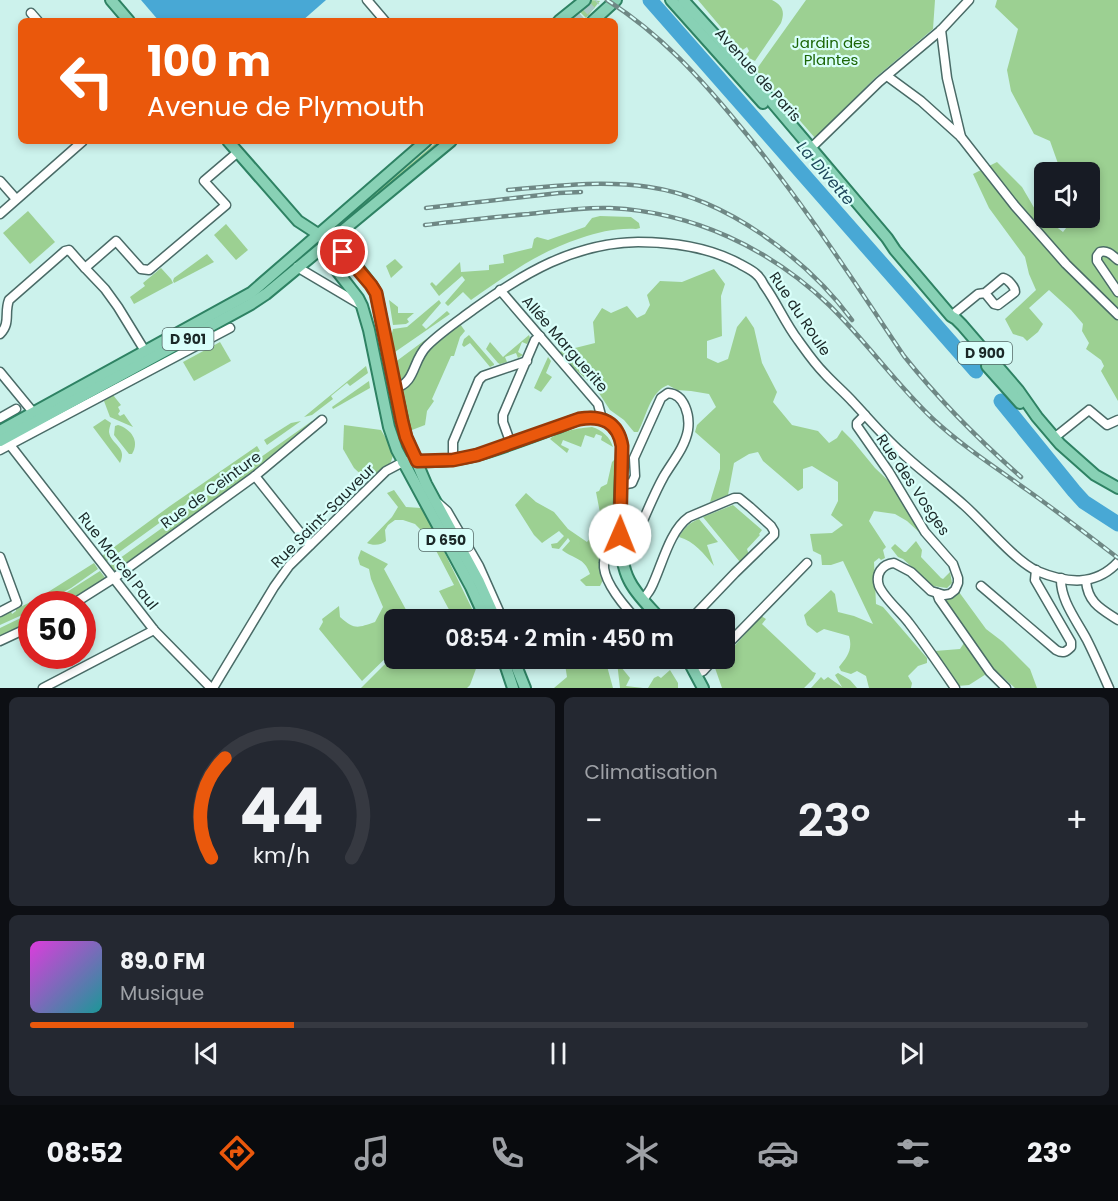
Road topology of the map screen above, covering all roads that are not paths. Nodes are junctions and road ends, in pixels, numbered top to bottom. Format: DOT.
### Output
graph roads {
  1 [pos="111,0"];
  2 [pos="367,0"];
  3 [pos="585,0"];
  4 [pos="605,0"];
  5 [pos="616,0"];
  6 [pos="671,0"];
  7 [pos="683,0"];
  8 [pos="969,0"];
  9 [pos="31,13"];
  10 [pos="35,18"];
  11 [pos="126,18"];
  12 [pos="382,18"];
  13 [pos="563,18"];
  14 [pos="592,18"];
  15 [pos="595,18"];
  16 [pos="941,30"];
  17 [pos="886,76"];
  18 [pos="961,137"];
  19 [pos="80,144"];
  20 [pos="231,144"];
  21 [pos="422,144"];
  22 [pos="441,144"];
  23 [pos="447,144"];
  24 [pos="811,148"];
  25 [pos="238,152"];
  26 [pos="427,160"];
  27 [pos="0,181"];
  28 [pos="16,199"];
  29 [pos="0,214"];
  30 [pos="338,216"];
  31 [pos="344,230"];
  32 [pos="318,234"];
  33 [pos="327,244"];
  34 [pos="895,250"];
  35 [pos="343,252"];
  36 [pos="1118,260"];
  37 [pos="297,267"];
  38 [pos="85,268"];
  39 [pos="500,290"];
  40 [pos="1118,292"];
  41 [pos="985,293"];
  42 [pos="362,306"];
  43 [pos="1118,315"];
  44 [pos="951,316"];
  45 [pos="230,328"];
  46 [pos="0,334"];
  47 [pos="540,336"];
  48 [pos="145,351"];
  49 [pos="526,362"];
  50 [pos="0,372"];
  51 [pos="395,388"];
  52 [pos="16,409"];
  53 [pos="865,414"];
  54 [pos="0,418"];
  55 [pos="602,419"];
  56 [pos="39,420"];
  57 [pos="322,420"];
  58 [pos="1118,420"];
  59 [pos="0,430"];
  60 [pos="1057,441"];
  61 [pos="5,443"];
  62 [pos="511,444"];
  63 [pos="0,450"];
  64 [pos="453,460"];
  65 [pos="417,461"];
  66 [pos="403,462"];
  67 [pos="255,476"];
  68 [pos="621,485"];
  69 [pos="1118,488"];
  70 [pos="1118,495"];
  71 [pos="434,499"];
  72 [pos="620,535"];
  73 [pos="310,545"];
  74 [pos="0,557"];
  75 [pos="622,562"];
  76 [pos="1118,562"];
  77 [pos="807,563"];
  78 [pos="1036,570"];
  79 [pos="114,578"];
  80 [pos="1061,578"];
  81 [pos="1086,581"];
  82 [pos="981,586"];
  83 [pos="94,591"];
  84 [pos="937,593"];
  85 [pos="643,600"];
  86 [pos="481,609"];
  87 [pos="491,609"];
  88 [pos="498,609"];
  89 [pos="628,609"];
  90 [pos="651,609"];
  91 [pos="701,609"];
  92 [pos="0,612"];
  93 [pos="1118,620"];
  94 [pos="154,630"];
  95 [pos="18,633"];
  96 [pos="735,637"];
  97 [pos="0,641"];
  98 [pos="507,669"];
  99 [pos="518,669"];
  100 [pos="693,669"];
  101 [pos="705,669"];
  102 [pos="696,674"];
  103 [pos="43,688"];
  104 [pos="212,688"];
  105 [pos="513,688"];
  106 [pos="525,688"];
  107 [pos="703,688"];
  108 [pos="955,688"];
  109 [pos="1006,688"];
  110 [pos="1109,688"];
  1 -- 11 [label="main road"];
  2 -- 12 [label="street"];
  3 -- 13 [label="main road"];
  4 -- 14 [label="main road"];
  5 -- 15 [label="main road"];
  6 -- 34 [label="main road, Avenue de Paris / D 900"];
  7 -- 24 [label="main road, Avenue de Paris / D 900"];
  8 -- 16 [label="street"];
  9 -- 10 [label="street"];
  16 -- 17 [label="street"];
  16 -- 18 [label="street"];
  17 -- 18 [label="street"];
  17 -- 24 [label="street"];
  18 -- 43 [label="street"];
  19 -- 28 [label="street"];
  20 -- 25 [label="main road"];
  21 -- 30 [label="main road, D 901"];
  22 -- 26 [label="main road, D 901"];
  23 -- 26 [label="main road, D 901"];
  24 -- 34 [label="main road, Avenue de Paris / D 900"];
  25 -- 32 [label="main road"];
  25 -- 38 [label="street"];
  26 -- 31 [label="main road, D 901"];
  27 -- 28 [label="street"];
  28 -- 29 [label="street"];
  30 -- 32 [label="main road, D 901"];
  30 -- 33 [label="main road"];
  31 -- 33 [label="main road, D 901"];
  31 -- 35 [label="main road"];
  32 -- 33 [label="main road, D 650"];
  32 -- 48 [label="main road, D 901"];
  33 -- 35 [label="main road, D 650"];
  33 -- 37 [label="main road, D 901"];
  33 -- 42 [label="main road, D 650"];
  34 -- 44 [label="main road, Avenue de Paris / D 900"];
  35 -- 51 [label="main road, D 650"];
  36 -- 40 [label="street"];
  37 -- 42 [label="street"];
  37 -- 56 [label="main road, D 901"];
  38 -- 46 [label="street"];
  38 -- 48 [label="street"];
  39 -- 47 [label="street, Allée Marguerite"];
  39 -- 51 [label="street, Rue du Roule"];
  39 -- 53 [label="street, Rue du Roule"];
  41 -- 44 [label="street"];
  42 -- 66 [label="main road, D 650"];
  44 -- 60 [label="main road, Avenue de Paris / D 900"];
  45 -- 56 [label="street"];
  47 -- 49 [label="street"];
  47 -- 55 [label="street, Allée Marguerite"];
  48 -- 56 [label="main road, D 901"];
  49 -- 62 [label="street"];
  49 -- 64 [label="street"];
  50 -- 56 [label="street"];
  51 -- 65 [label="main road, D 650"];
  52 -- 54 [label="street"];
  53 -- 78 [label="street, Rue du Roule"];
  53 -- 84 [label="street, Rue des Vosges"];
  55 -- 62 [label="main road"];
  55 -- 68 [label="main road"];
  56 -- 59 [label="main road, D 901"];
  56 -- 61 [label="main road, D 901"];
  57 -- 67 [label="street, Rue de Ceinture"];
  58 -- 60 [label="street"];
  60 -- 69 [label="main road, Avenue de Paris / D 900"];
  60 -- 70 [label="main road, Avenue de Paris / D 900"];
  61 -- 63 [label="street"];
  61 -- 79 [label="street, Rue Marcel Paul"];
  62 -- 64 [label="main road"];
  64 -- 65 [label="main road"];
  65 -- 66 [label="main road"];
  65 -- 71 [label="main road, D 650"];
  66 -- 73 [label="street, Rue Saint-Sauveur"];
  66 -- 86 [label="main road, D 650"];
  67 -- 73 [label="street"];
  67 -- 79 [label="street, Rue de Ceinture"];
  68 -- 72 [label="main road"];
  68 -- 75 [label="street"];
  71 -- 87 [label="main road, D 650"];
  71 -- 88 [label="street"];
  72 -- 75 [label="main road"];
  72 -- 89 [label="street"];
  73 -- 104 [label="street, Rue Saint-Sauveur"];
  74 -- 92 [label="street"];
  75 -- 85 [label="main road"];
  76 -- 81 [label="street"];
  77 -- 96 [label="street"];
  78 -- 80 [label="street, Rue du Roule"];
  78 -- 82 [label="street"];
  79 -- 83 [label="street, Rue de Ceinture"];
  79 -- 94 [label="street, Rue Marcel Paul"];
  80 -- 81 [label="street, Rue du Roule"];
  80 -- 110 [label="street"];
  81 -- 93 [label="street"];
  84 -- 108 [label="street"];
  84 -- 109 [label="street"];
  85 -- 90 [label="main road"];
  85 -- 91 [label="street"];
  94 -- 103 [label="street"];
  94 -- 104 [label="street, Rue Marcel Paul"];
  95 -- 97 [label="street"];
  98 -- 105 [label="main road"];
  99 -- 106 [label="main road"];
  100 -- 102 [label="main road"];
  101 -- 102 [label="street"];
  102 -- 107 [label="main road"];
}
